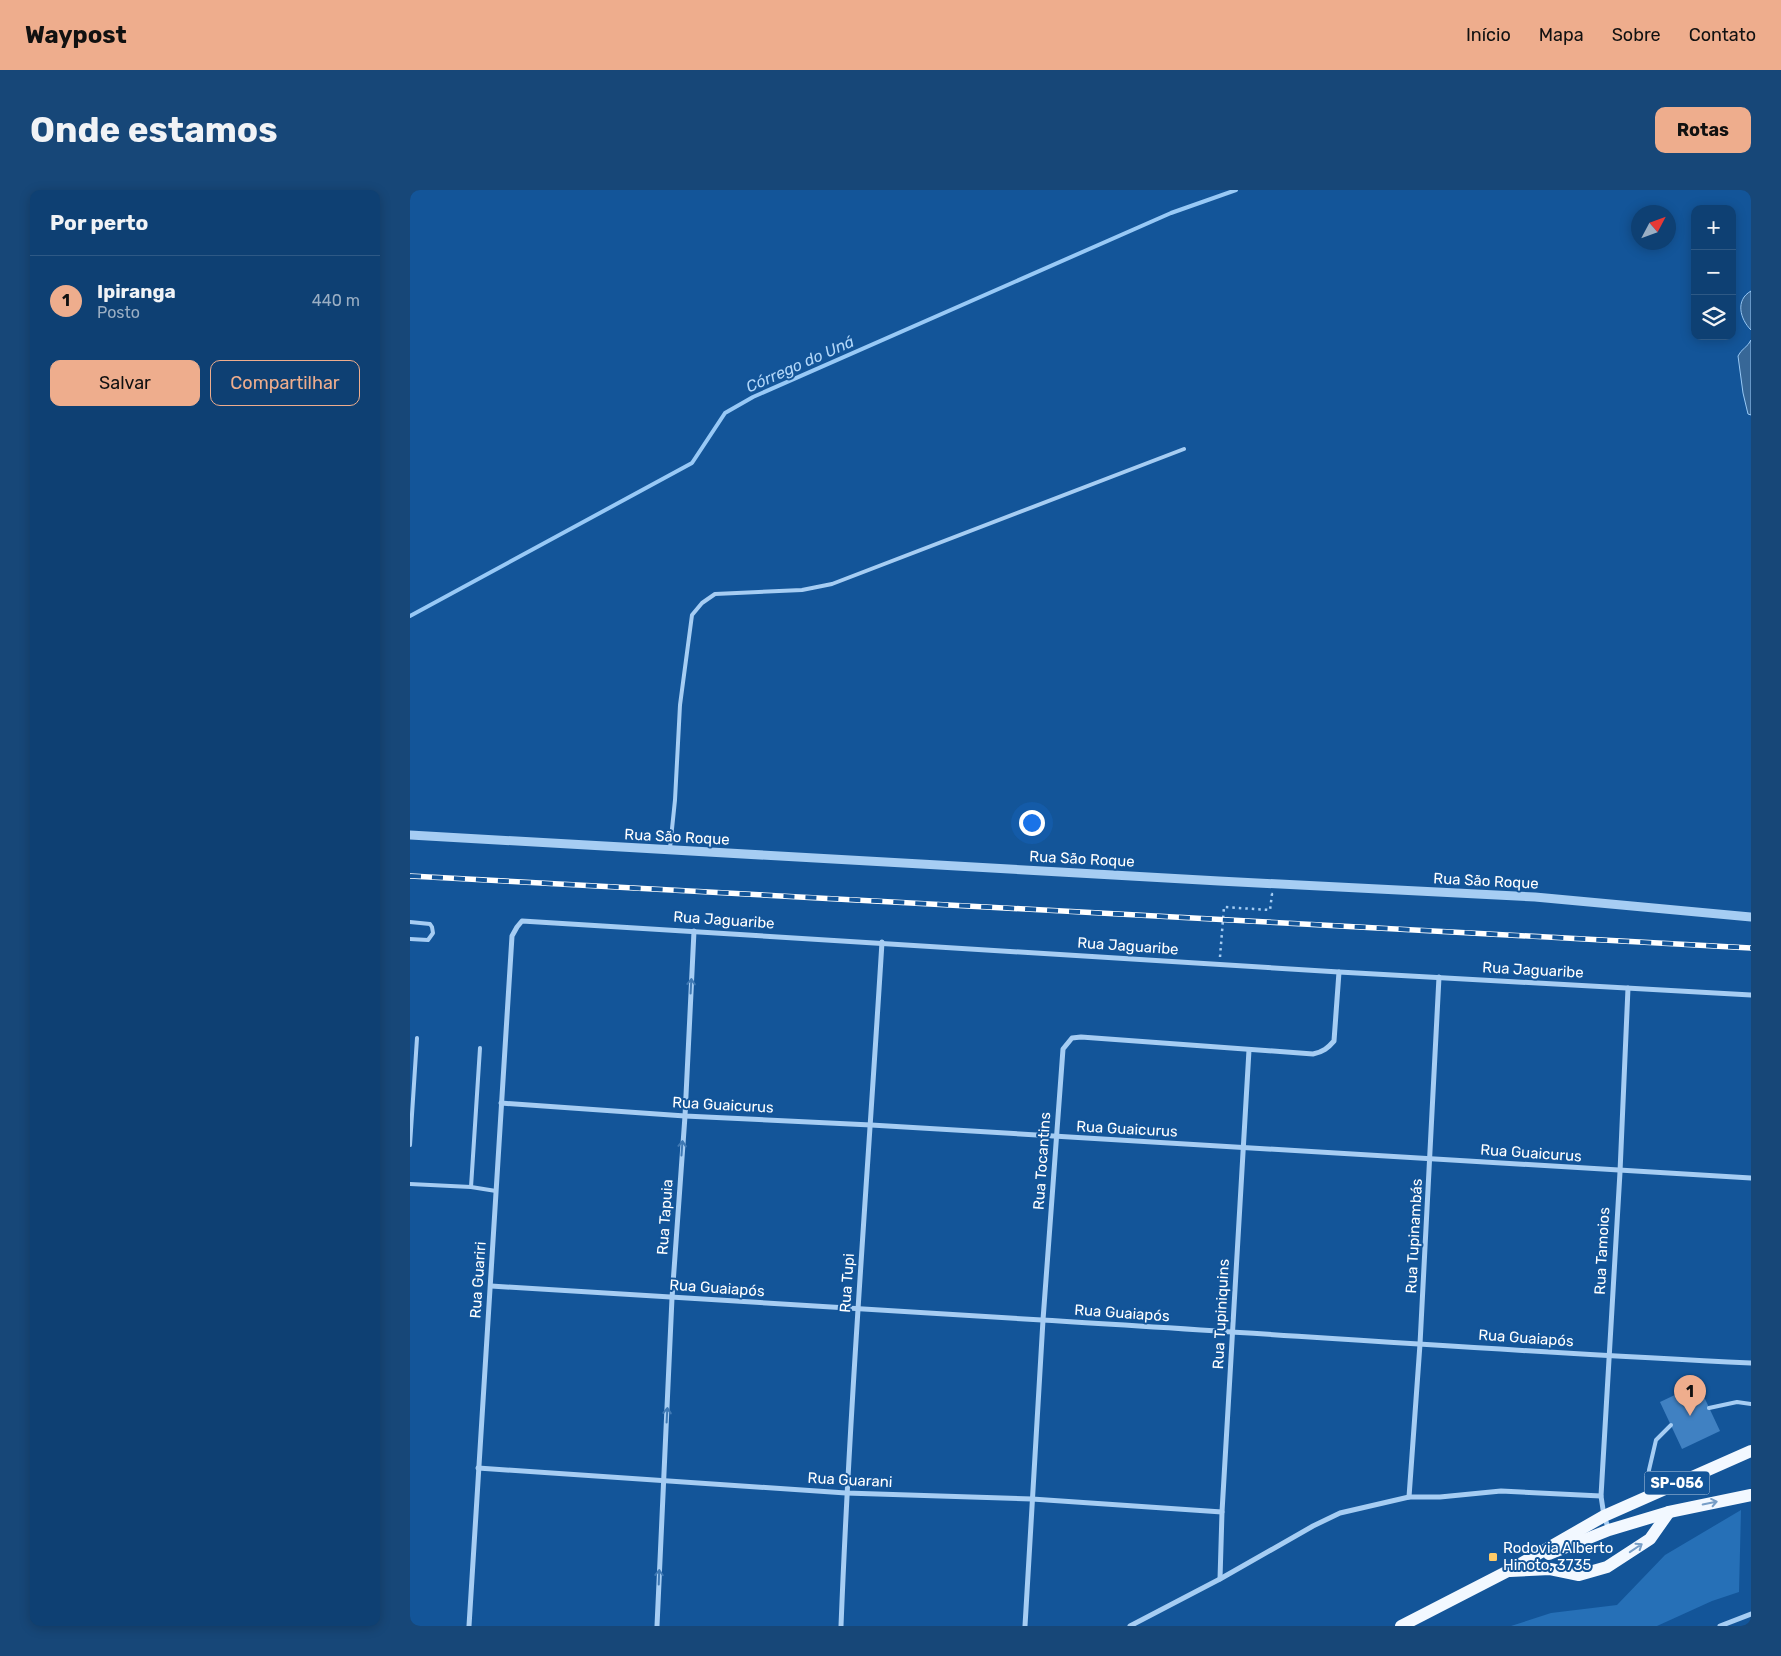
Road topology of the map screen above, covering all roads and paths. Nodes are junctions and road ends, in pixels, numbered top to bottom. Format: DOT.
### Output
graph roads {
  1 [pos="1184,449"];
  2 [pos="410,835"];
  3 [pos="670,850"];
  4 [pos="1264,894"];
  5 [pos="1751,916"];
  6 [pos="410,922"];
  7 [pos="694,930"];
  8 [pos="512,936"];
  9 [pos="410,939"];
  10 [pos="882,942"];
  11 [pos="1221,950"];
  12 [pos="1339,972"];
  13 [pos="1439,977"];
  14 [pos="1628,988"];
  15 [pos="1751,995"];
  16 [pos="417,1038"];
  17 [pos="480,1048"];
  18 [pos="1249,1050"];
  19 [pos="501,1103"];
  20 [pos="684,1116"];
  21 [pos="871,1125"];
  22 [pos="1056,1137"];
  23 [pos="410,1145"];
  24 [pos="1243,1147"];
  25 [pos="1431,1159"];
  26 [pos="1620,1172"];
  27 [pos="1751,1178"];
  28 [pos="410,1184"];
  29 [pos="471,1188"];
  30 [pos="496,1191"];
  31 [pos="491,1286"];
  32 [pos="672,1298"];
  33 [pos="857,1310"];
  34 [pos="1042,1320"];
  35 [pos="1232,1332"];
  36 [pos="1420,1344"];
  37 [pos="1609,1357"];
  38 [pos="1751,1363"];
  39 [pos="1751,1404"];
  40 [pos="1709,1408"];
  41 [pos="1671,1425"];
  42 [pos="1751,1451"];
  43 [pos="478,1468"];
  44 [pos="663,1482"];
  45 [pos="846,1493"];
  46 [pos="1751,1495"];
  47 [pos="1601,1496"];
  48 [pos="1648,1496"];
  49 [pos="1409,1497"];
  50 [pos="1032,1500"];
  51 [pos="1222,1512"];
  52 [pos="1669,1512"];
  53 [pos="1604,1516"];
  54 [pos="1610,1530"];
  55 [pos="1508,1571"];
  56 [pos="1220,1579"];
  57 [pos="1751,1614"];
  58 [pos="469,1626"];
  59 [pos="657,1626"];
  60 [pos="841,1626"];
  61 [pos="1025,1626"];
  62 [pos="1130,1626"];
  63 [pos="1401,1626"];
  64 [pos="1720,1626"];
  1 -- 3 [label="lane"];
  2 -- 3 [label="street, Rua São Roque"];
  3 -- 5 [label="street, Rua São Roque"];
  4 -- 11 [label="path"];
  6 -- 9 [label="lane"];
  7 -- 8 [label="street, Rua Jaguaribe"];
  7 -- 10 [label="street, Rua Jaguaribe"];
  20 -- 7 [label="street, Rua Tapuia, one-way"];
  8 -- 19 [label="street, Rua Guariri"];
  10 -- 12 [label="street, Rua Jaguaribe"];
  10 -- 21 [label="street, Rua Tupi"];
  12 -- 13 [label="street, Rua Jaguaribe"];
  12 -- 18 [label="street, Rua Tocantins"];
  13 -- 14 [label="street, Rua Jaguaribe"];
  13 -- 25 [label="street, Rua Tupinambás"];
  14 -- 15 [label="street, Rua Jaguaribe"];
  14 -- 26 [label="street, Rua Tamoios"];
  16 -- 23 [label="lane"];
  17 -- 29 [label="lane"];
  18 -- 22 [label="street, Rua Tocantins"];
  18 -- 24 [label="street, Rua Tupiniquins"];
  19 -- 20 [label="street, Rua Guaicurus"];
  19 -- 30 [label="street, Rua Guariri"];
  20 -- 21 [label="street, Rua Guaicurus"];
  32 -- 20 [label="street, Rua Tapuia, one-way"];
  21 -- 22 [label="street, Rua Guaicurus"];
  21 -- 33 [label="street, Rua Tupi"];
  22 -- 24 [label="street, Rua Guaicurus"];
  22 -- 34 [label="street, Rua Tocantins"];
  24 -- 25 [label="street, Rua Guaicurus"];
  24 -- 35 [label="street, Rua Tupiniquins"];
  25 -- 26 [label="street, Rua Guaicurus"];
  25 -- 36 [label="street, Rua Tupinambás"];
  26 -- 27 [label="street, Rua Guaicurus"];
  26 -- 37 [label="street, Rua Tamoios"];
  28 -- 29 [label="lane"];
  29 -- 30 [label="lane"];
  30 -- 31 [label="street, Rua Guariri"];
  31 -- 32 [label="street, Rua Guaiapós"];
  31 -- 43 [label="street, Rua Guariri"];
  32 -- 33 [label="street, Rua Guaiapós"];
  44 -- 32 [label="street, Rua Tapuia, one-way"];
  33 -- 34 [label="street, Rua Guaiapós"];
  33 -- 45 [label="street, Rua Tupi"];
  34 -- 35 [label="street, Rua Guaiapós"];
  34 -- 50 [label="street, Rua Tocantins"];
  35 -- 36 [label="street, Rua Guaiapós"];
  35 -- 51 [label="street, Rua Tupiniquins"];
  36 -- 37 [label="street, Rua Guaiapós"];
  36 -- 49 [label="street, Rua Tupinambás"];
  37 -- 38 [label="street, Rua Guaiapós"];
  37 -- 47 [label="street, Rua Tamoios"];
  39 -- 40 [label="lane"];
  41 -- 48 [label="lane"];
  42 -- 48 [label="main road, SP-056"];
  43 -- 44 [label="street, Rua Guarani"];
  43 -- 58 [label="street, Rua Guariri"];
  44 -- 45 [label="street, Rua Guarani"];
  59 -- 44 [label="street, Rua Tapuia, one-way"];
  45 -- 50 [label="street, Rua Guarani"];
  45 -- 60 [label="street, Rua Tupi"];
  52 -- 46 [label="main road, SP-056, one-way"];
  47 -- 49 [label="street"];
  47 -- 53 [label="street, Rua Tamoios"];
  48 -- 53 [label="main road, SP-056"];
  49 -- 56 [label="street"];
  50 -- 51 [label="street, Rua Guarani"];
  50 -- 61 [label="street, Rua Tocantins"];
  51 -- 56 [label="street, Rua Tupiniquins"];
  52 -- 54 [label="main road, SP-056"];
  55 -- 52 [label="main road, one-way"];
  53 -- 54 [label="street, Rua Tamoios"];
  53 -- 55 [label="main road, SP-056"];
  54 -- 55 [label="main road, SP-056"];
  55 -- 63 [label="main road, SP-056"];
  56 -- 62 [label="street"];
  57 -- 64 [label="street"];
}
